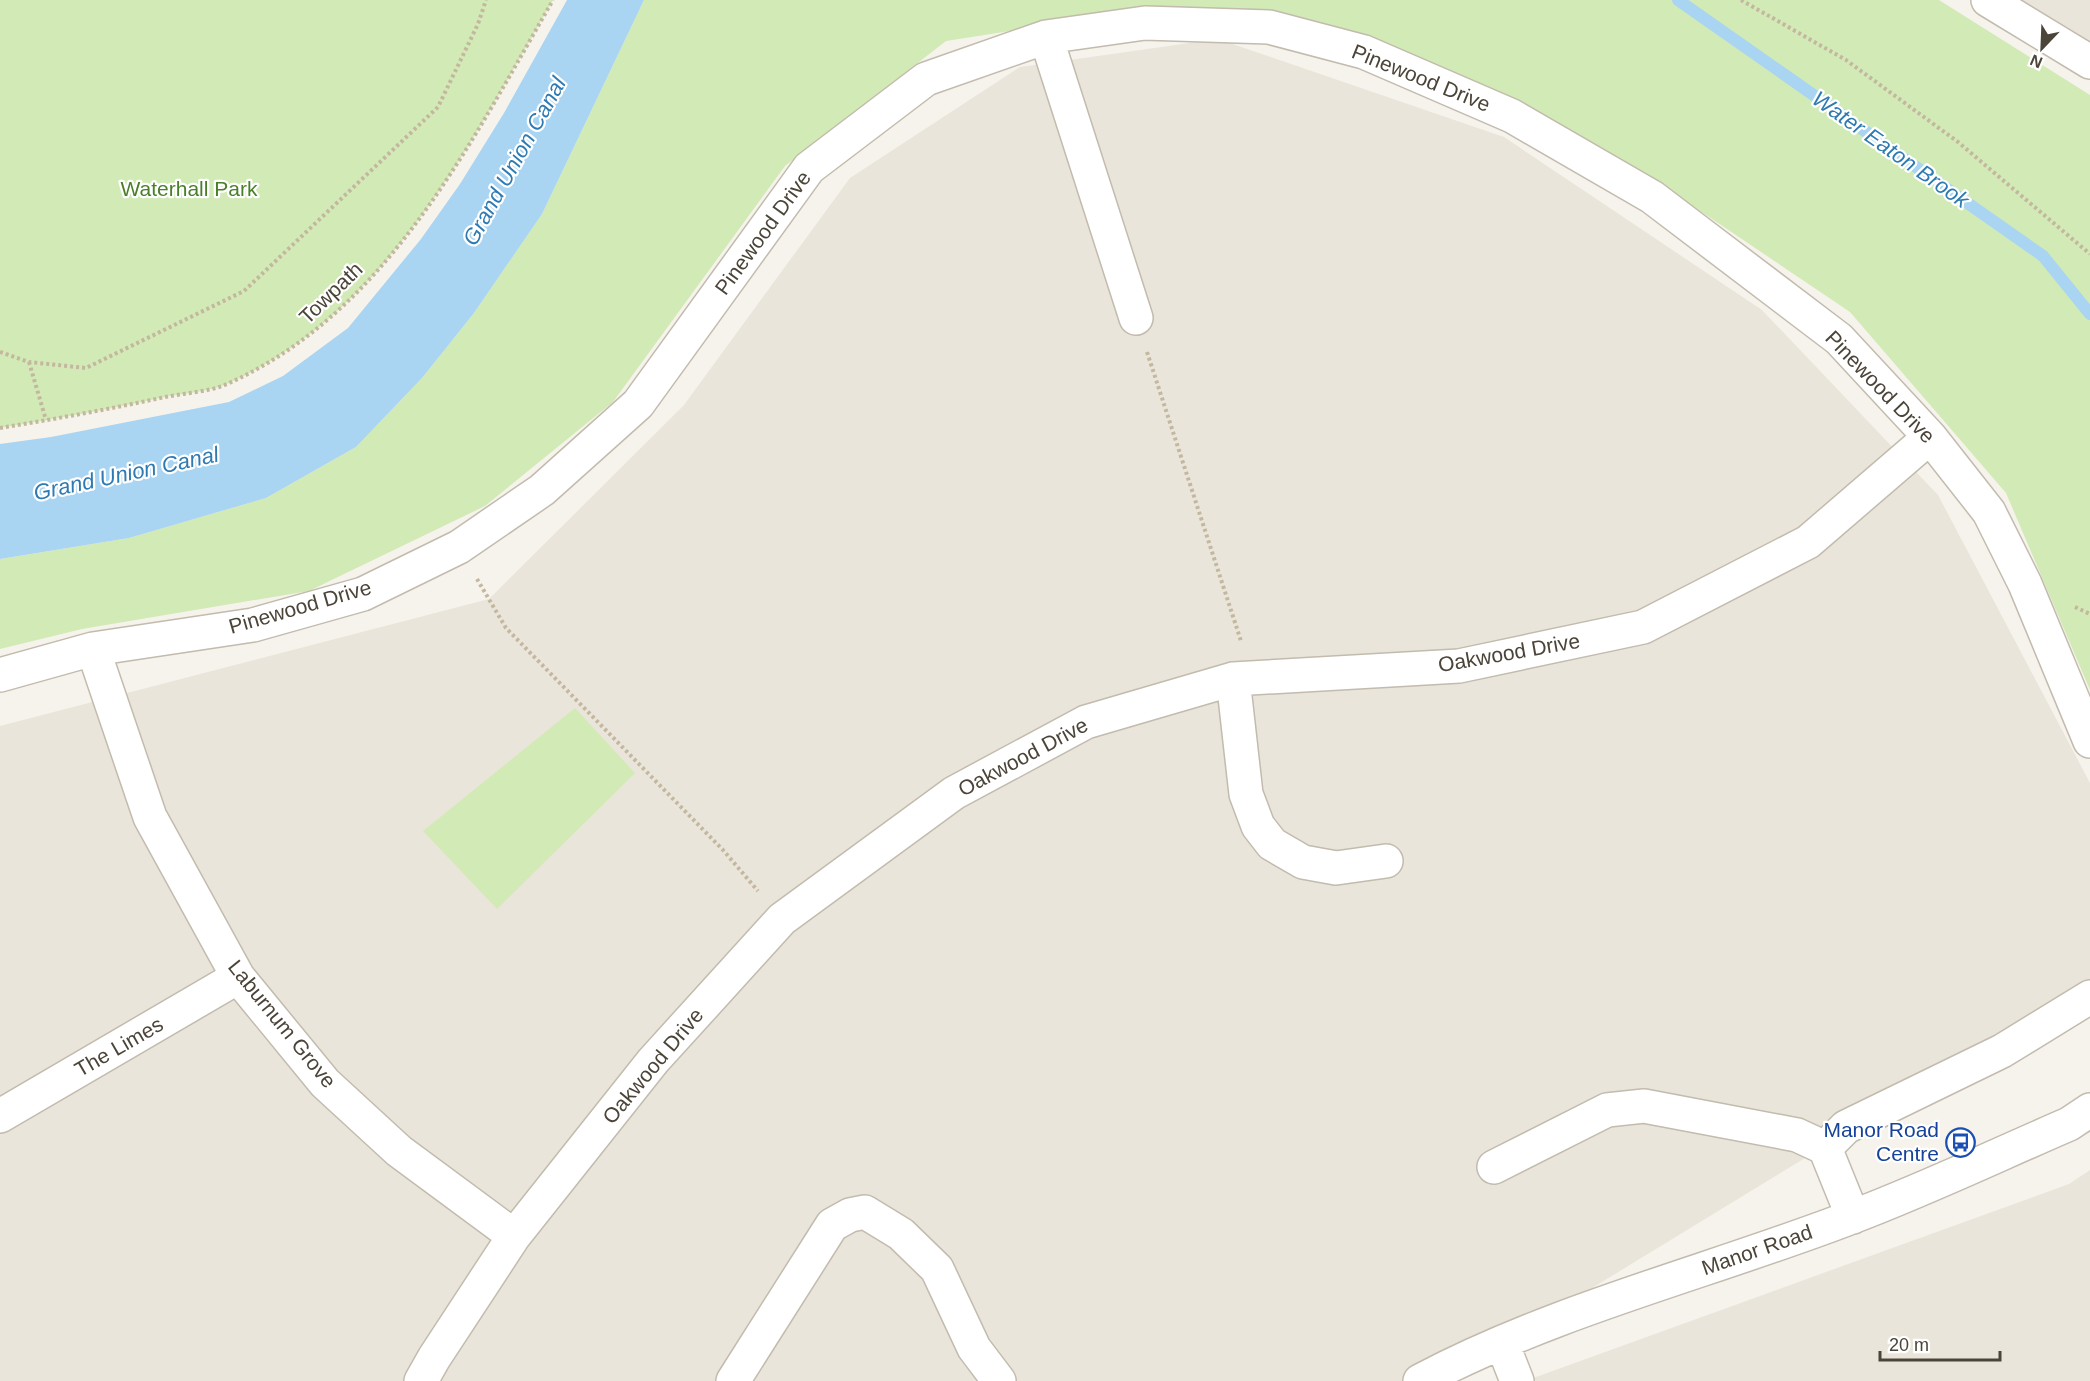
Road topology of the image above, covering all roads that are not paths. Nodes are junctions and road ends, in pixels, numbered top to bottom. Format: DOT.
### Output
graph roads {
  1 [pos="1988,0"];
  2 [pos="1046,38"];
  3 [pos="2090,62"];
  4 [pos="1136,318"];
  5 [pos="1930,437"];
  6 [pos="93,648"];
  7 [pos="0,675"];
  8 [pos="1233,679"];
  9 [pos="2090,741"];
  10 [pos="1386,861"];
  11 [pos="238,977"];
  12 [pos="2090,997"];
  13 [pos="2090,1110"];
  14 [pos="0,1116"];
  15 [pos="1825,1148"];
  16 [pos="1494,1167"];
  17 [pos="1853,1217"];
  18 [pos="514,1236"];
  19 [pos="1502,1343"];
  20 [pos="421,1381"];
  21 [pos="733,1381"];
  22 [pos="999,1381"];
  23 [pos="1420,1381"];
  24 [pos="1517,1381"];
  1 -- 3 [label="street"];
  2 -- 4 [label="street"];
  2 -- 5 [label="street, Pinewood Drive"];
  2 -- 6 [label="street, Pinewood Drive"];
  5 -- 8 [label="street, Oakwood Drive"];
  5 -- 9 [label="street, Pinewood Drive"];
  6 -- 7 [label="street, Pinewood Drive"];
  6 -- 11 [label="street, Laburnum Grove"];
  8 -- 10 [label="street"];
  8 -- 18 [label="street, Oakwood Drive"];
  11 -- 14 [label="street, The Limes"];
  11 -- 18 [label="street, Laburnum Grove"];
  12 -- 15 [label="street"];
  13 -- 17 [label="street, Manor Road"];
  15 -- 16 [label="street"];
  15 -- 17 [label="street"];
  17 -- 19 [label="street, Manor Road"];
  18 -- 20 [label="street, Oakwood Drive"];
  19 -- 23 [label="street, Manor Road"];
  19 -- 24 [label="street"];
  21 -- 22 [label="street"];
}
